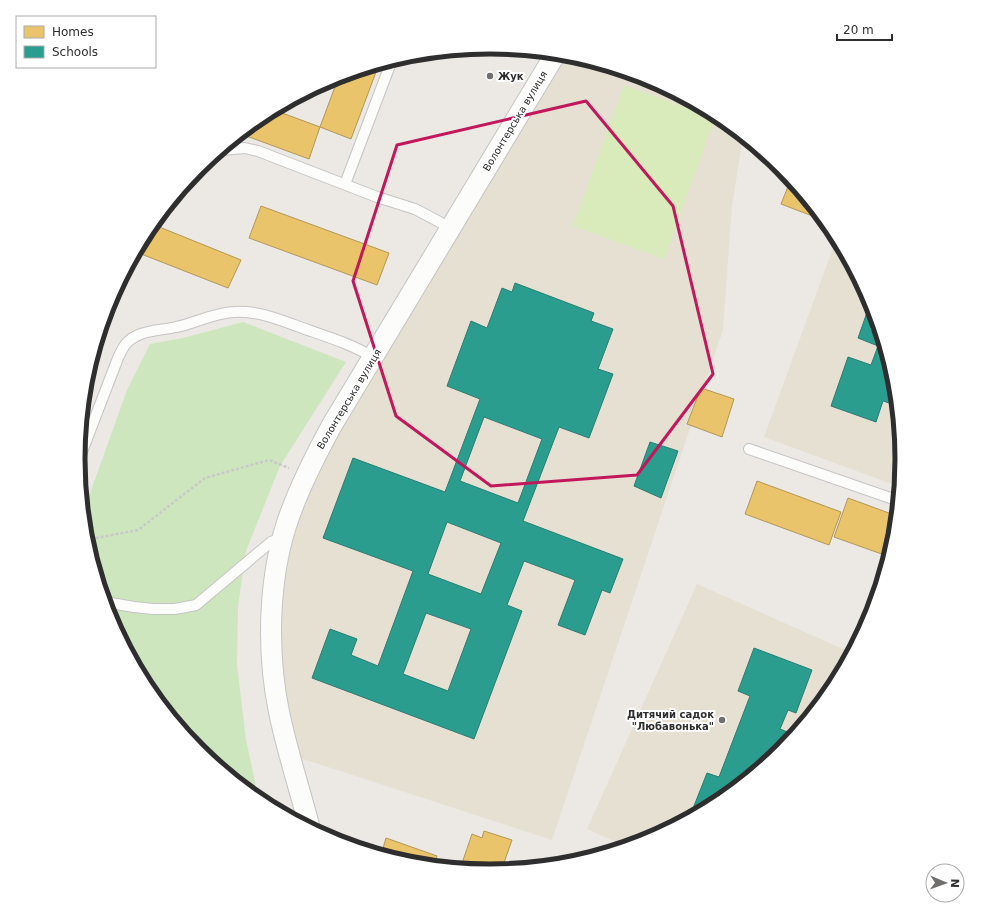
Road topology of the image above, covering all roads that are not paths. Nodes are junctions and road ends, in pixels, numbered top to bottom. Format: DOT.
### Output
graph roads {
  1 [pos="553,59"];
  2 [pos="389,67"];
  3 [pos="230,149"];
  4 [pos="345,184"];
  5 [pos="451,228"];
  6 [pos="373,357"];
  7 [pos="86,442"];
  8 [pos="749,449"];
  9 [pos="894,499"];
  10 [pos="282,540"];
  11 [pos="112,603"];
  12 [pos="308,821"];
  1 -- 5 [label="street, Волонтерська вулиця"];
  2 -- 4 [label="lane"];
  3 -- 4 [label="lane"];
  4 -- 5 [label="lane"];
  5 -- 6 [label="street, Волонтерська вулиця"];
  6 -- 7 [label="lane"];
  6 -- 10 [label="street, Волонтерська вулиця"];
  8 -- 9 [label="lane"];
  10 -- 11 [label="lane"];
  10 -- 12 [label="street, Волонтерська вулиця"];
}
